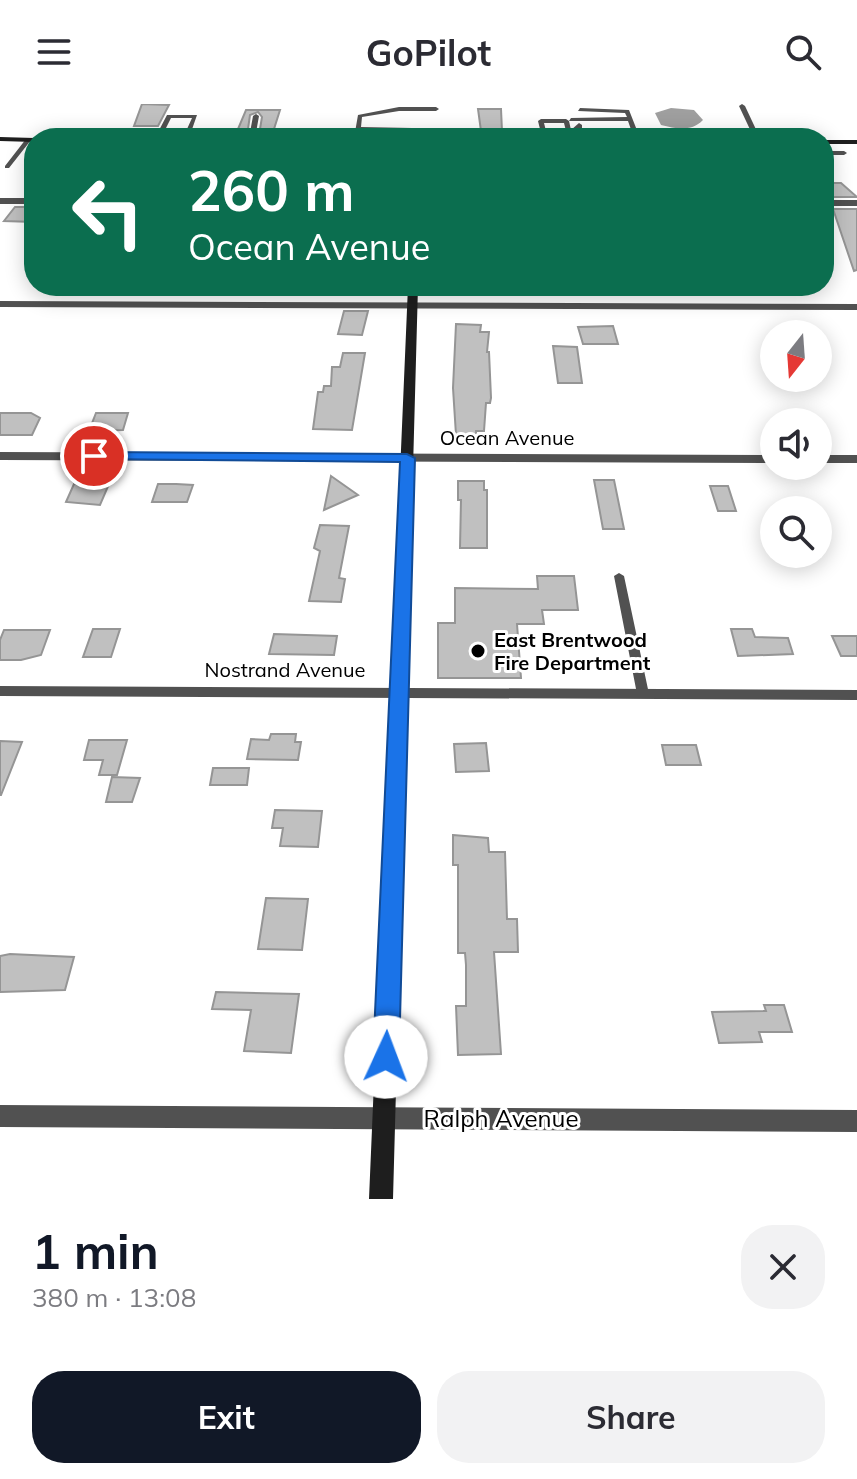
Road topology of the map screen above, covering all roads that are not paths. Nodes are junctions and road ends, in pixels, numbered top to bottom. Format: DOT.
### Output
graph roads {
  1 [pos="742,106"];
  2 [pos="436,109"];
  3 [pos="580,110"];
  4 [pos="256,116"];
  5 [pos="630,119"];
  6 [pos="566,121"];
  7 [pos="578,122"];
  8 [pos="163,128"];
  9 [pos="190,128"];
  10 [pos="254,128"];
  11 [pos="358,128"];
  12 [pos="543,128"];
  13 [pos="568,128"];
  14 [pos="575,128"];
  15 [pos="633,128"];
  16 [pos="752,128"];
  17 [pos="0,139"];
  18 [pos="24,140"];
  19 [pos="834,142"];
  20 [pos="857,142"];
  21 [pos="24,148"];
  22 [pos="834,153"];
  23 [pos="844,153"];
  24 [pos="7,167"];
  25 [pos="0,201"];
  26 [pos="24,201"];
  27 [pos="834,203"];
  28 [pos="857,203"];
  29 [pos="413,296"];
  30 [pos="0,304"];
  31 [pos="413,306"];
  32 [pos="857,307"];
  33 [pos="0,456"];
  34 [pos="407,458"];
  35 [pos="760,459"];
  36 [pos="832,459"];
  37 [pos="857,459"];
  38 [pos="619,576"];
  39 [pos="0,691"];
  40 [pos="397,692"];
  41 [pos="643,694"];
  42 [pos="857,695"];
  43 [pos="0,1116"];
  44 [pos="384,1118"];
  45 [pos="857,1121"];
  46 [pos="381,1199"];
  1 -- 16 [label="lane"];
  2 -- 11 [label="lane"];
  3 -- 5 [label="lane"];
  4 -- 10 [label="lane"];
  5 -- 7 [label="lane"];
  5 -- 15 [label="lane"];
  6 -- 7 [label="lane"];
  6 -- 12 [label="lane"];
  6 -- 13 [label="lane"];
  7 -- 14 [label="lane"];
  8 -- 9 [label="lane"];
  17 -- 18 [label="street"];
  19 -- 20 [label="street"];
  21 -- 24 [label="lane"];
  22 -- 23 [label="lane"];
  25 -- 26 [label="street"];
  27 -- 28 [label="street"];
  29 -- 31 [label="street"];
  30 -- 31 [label="street"];
  31 -- 32 [label="street"];
  31 -- 34 [label="street"];
  33 -- 34 [label="street, Ocean Avenue"];
  34 -- 35 [label="street, Ocean Avenue"];
  34 -- 40 [label="street"];
  36 -- 37 [label="street"];
  38 -- 41 [label="lane"];
  39 -- 40 [label="street, Nostrand Avenue"];
  40 -- 41 [label="street, Nostrand Avenue"];
  40 -- 44 [label="street"];
  41 -- 42 [label="street, Nostrand Avenue"];
  43 -- 44 [label="street, Ralph Avenue"];
  44 -- 45 [label="street, Ralph Avenue"];
  44 -- 46 [label="street"];
}
